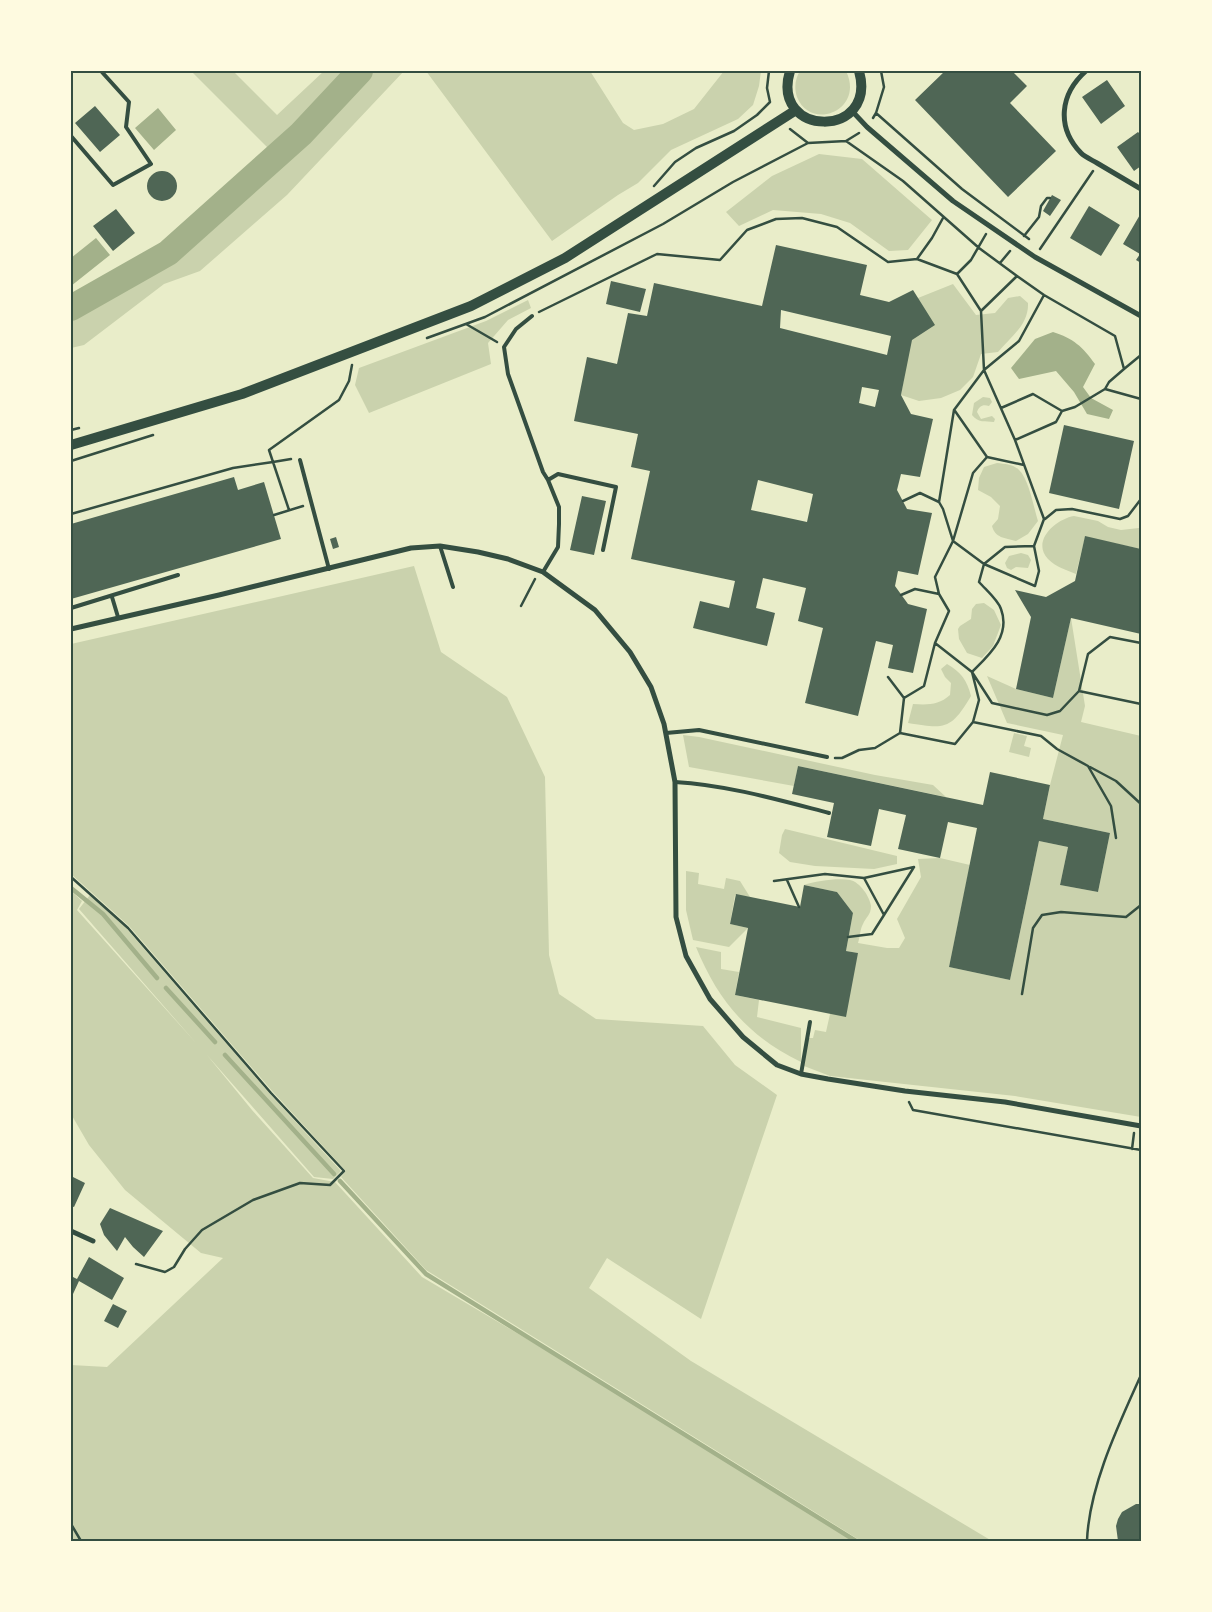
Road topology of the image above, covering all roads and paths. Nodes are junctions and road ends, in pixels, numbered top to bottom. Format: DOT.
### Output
graph roads {
  1 [pos="101,71"];
  2 [pos="769,71"];
  3 [pos="790,71"];
  4 [pos="859,71"];
  5 [pos="881,71"];
  6 [pos="1086,71"];
  7 [pos="796,110"];
  8 [pos="852,111"];
  9 [pos="876,113"];
  10 [pos="867,127"];
  11 [pos="71,136"];
  12 [pos="846,141"];
  13 [pos="1098,164"];
  14 [pos="652,188"];
  15 [pos="1141,189"];
  16 [pos="1050,198"];
  17 [pos="943,218"];
  18 [pos="663,224"];
  19 [pos="990,226"];
  20 [pos="1024,236"];
  21 [pos="1015,244"];
  22 [pos="980,248"];
  23 [pos="1041,248"];
  24 [pos="1035,257"];
  25 [pos="917,259"];
  26 [pos="1000,263"];
  27 [pos="957,274"];
  28 [pos="1017,276"];
  29 [pos="1044,295"];
  30 [pos="982,311"];
  31 [pos="532,316"];
  32 [pos="1141,316"];
  33 [pos="466,324"];
  34 [pos="504,347"];
  35 [pos="1141,355"];
  36 [pos="352,364"];
  37 [pos="984,370"];
  38 [pos="1124,370"];
  39 [pos="1105,389"];
  40 [pos="1141,399"];
  41 [pos="1001,408"];
  42 [pos="954,410"];
  43 [pos="1062,411"];
  44 [pos="80,428"];
  45 [pos="71,430"];
  46 [pos="1015,440"];
  47 [pos="71,445"];
  48 [pos="987,457"];
  49 [pos="300,460"];
  50 [pos="273,462"];
  51 [pos="1024,465"];
  52 [pos="548,480"];
  53 [pos="1141,500"];
  54 [pos="903,501"];
  55 [pos="939,502"];
  56 [pos="312,504"];
  57 [pos="289,510"];
  58 [pos="71,514"];
  59 [pos="274,515"];
  60 [pos="1044,519"];
  61 [pos="953,541"];
  62 [pos="440,546"];
  63 [pos="1034,546"];
  64 [pos="602,550"];
  65 [pos="984,564"];
  66 [pos="329,569"];
  67 [pos="541,571"];
  68 [pos="178,575"];
  69 [pos="453,587"];
  70 [pos="939,594"];
  71 [pos="902,595"];
  72 [pos="112,597"];
  73 [pos="521,606"];
  74 [pos="71,608"];
  75 [pos="118,618"];
  76 [pos="71,628"];
  77 [pos="935,643"];
  78 [pos="1141,643"];
  79 [pos="972,672"];
  80 [pos="888,677"];
  81 [pos="1079,691"];
  82 [pos="904,698"];
  83 [pos="1141,704"];
  84 [pos="973,722"];
  85 [pos="666,733"];
  86 [pos="900,733"];
  87 [pos="827,757"];
  88 [pos="1088,766"];
  89 [pos="676,782"];
  90 [pos="1141,804"];
  91 [pos="829,813"];
  92 [pos="1116,838"];
  93 [pos="71,877"];
  94 [pos="864,878"];
  95 [pos="786,880"];
  96 [pos="774,881"];
  97 [pos="1141,905"];
  98 [pos="799,907"];
  99 [pos="884,915"];
  100 [pos="848,937"];
  101 [pos="1022,994"];
  102 [pos="810,1022"];
  103 [pos="801,1074"];
  104 [pos="905,1091"];
  105 [pos="1138,1125"];
  106 [pos="1132,1149"];
  107 [pos="1141,1150"];
  108 [pos="71,1231"];
  109 [pos="93,1241"];
  110 [pos="136,1264"];
  111 [pos="1141,1374"];
  112 [pos="71,1524"];
  113 [pos="81,1541"];
  114 [pos="1087,1541"];
  1 -- 11 [label="lane"];
  2 -- 14 [label="path"];
  3 -- 7 [label="main road"];
  4 -- 8 [label="main road"];
  5 -- 9 [label="path"];
  6 -- 13 [label="street"];
  7 -- 8 [label="main road"];
  7 -- 47 [label="main road"];
  8 -- 10 [label="street"];
  9 -- 10 [label="path"];
  9 -- 20 [label="path"];
  10 -- 12 [label="path"];
  10 -- 19 [label="street"];
  12 -- 17 [label="path"];
  12 -- 18 [label="path"];
  13 -- 15 [label="street"];
  13 -- 23 [label="path"];
  16 -- 20 [label="path"];
  17 -- 22 [label="path"];
  17 -- 25 [label="path"];
  19 -- 21 [label="street"];
  19 -- 22 [label="path"];
  20 -- 21 [label="path"];
  20 -- 23 [label="path"];
  21 -- 24 [label="street"];
  21 -- 26 [label="path"];
  22 -- 26 [label="path"];
  22 -- 27 [label="path"];
  23 -- 24 [label="path"];
  24 -- 32 [label="street"];
  25 -- 27 [label="path"];
  25 -- 31 [label="path"];
  26 -- 28 [label="path"];
  27 -- 30 [label="path"];
  28 -- 29 [label="path"];
  28 -- 30 [label="path"];
  29 -- 37 [label="path"];
  29 -- 38 [label="path"];
  30 -- 37 [label="path"];
  31 -- 34 [label="lane"];
  33 -- 34 [label="path"];
  34 -- 52 [label="lane"];
  35 -- 38 [label="path"];
  36 -- 50 [label="path"];
  37 -- 41 [label="path"];
  37 -- 42 [label="path"];
  38 -- 39 [label="path"];
  39 -- 40 [label="path"];
  39 -- 43 [label="path"];
  41 -- 43 [label="path"];
  41 -- 46 [label="path"];
  42 -- 48 [label="path"];
  42 -- 55 [label="path"];
  43 -- 46 [label="path"];
  44 -- 45 [label="path"];
  46 -- 51 [label="path"];
  48 -- 51 [label="path"];
  48 -- 61 [label="path"];
  49 -- 50 [label="path"];
  49 -- 56 [label="lane"];
  50 -- 57 [label="path"];
  50 -- 58 [label="path"];
  51 -- 60 [label="path"];
  52 -- 64 [label="lane"];
  52 -- 67 [label="lane"];
  53 -- 60 [label="path"];
  54 -- 55 [label="path"];
  55 -- 61 [label="path"];
  56 -- 57 [label="path"];
  56 -- 66 [label="lane"];
  57 -- 59 [label="path"];
  60 -- 63 [label="path"];
  61 -- 65 [label="path"];
  61 -- 70 [label="path"];
  62 -- 66 [label="street"];
  62 -- 67 [label="street"];
  62 -- 69 [label="lane"];
  63 -- 65 [label="path"];
  63 -- 65 [label="path"];
  65 -- 79 [label="path"];
  66 -- 75 [label="street"];
  67 -- 73 [label="path"];
  67 -- 85 [label="street"];
  68 -- 72 [label="lane"];
  70 -- 71 [label="path"];
  70 -- 77 [label="path"];
  72 -- 74 [label="lane"];
  72 -- 75 [label="lane"];
  75 -- 76 [label="street"];
  77 -- 79 [label="path"];
  77 -- 82 [label="path"];
  78 -- 81 [label="path"];
  79 -- 81 [label="path"];
  79 -- 84 [label="path"];
  80 -- 82 [label="path"];
  81 -- 83 [label="path"];
  82 -- 86 [label="path"];
  84 -- 86 [label="path"];
  84 -- 88 [label="path"];
  85 -- 87 [label="lane"];
  85 -- 89 [label="street"];
  86 -- 87 [label="path"];
  88 -- 90 [label="path"];
  88 -- 92 [label="path"];
  89 -- 91 [label="lane"];
  89 -- 103 [label="street"];
  93 -- 110 [label="path"];
  94 -- 95 [label="path"];
  94 -- 99 [label="path"];
  94 -- 99 [label="path"];
  95 -- 96 [label="path"];
  95 -- 98 [label="path"];
  97 -- 101 [label="path"];
  99 -- 100 [label="path"];
  102 -- 103 [label="lane"];
  103 -- 104 [label="street"];
  104 -- 105 [label="street"];
  104 -- 106 [label="path"];
  105 -- 106 [label="path"];
  106 -- 107 [label="path"];
  108 -- 109 [label="street"];
  111 -- 114 [label="path"];
  112 -- 113 [label="path"];
}
